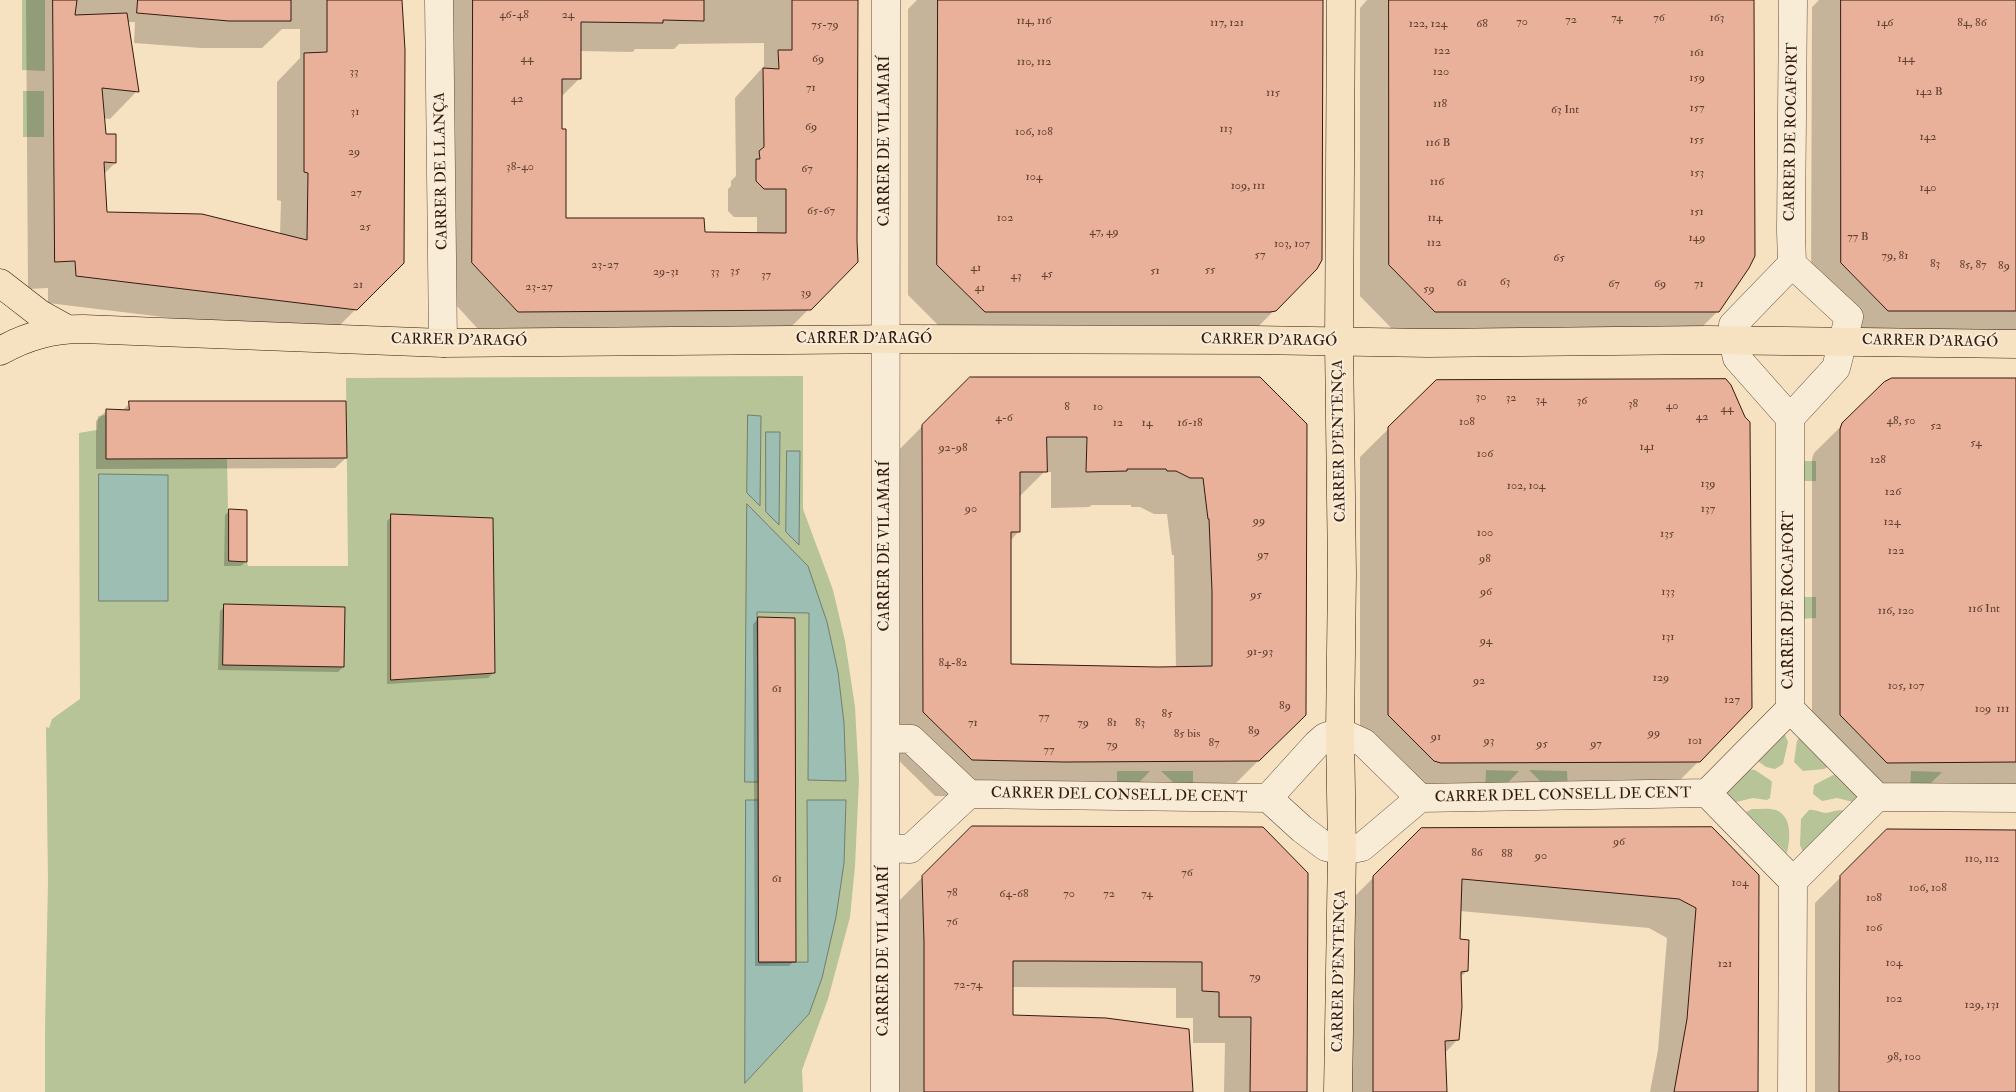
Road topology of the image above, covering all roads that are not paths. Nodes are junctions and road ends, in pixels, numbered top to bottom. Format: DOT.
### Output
graph roads {
  1 [pos="439,0"];
  2 [pos="886,0"];
  3 [pos="1340,0"];
  4 [pos="1794,0"];
  5 [pos="1792,264"];
  6 [pos="0,283"];
  7 [pos="67,329"];
  8 [pos="886,339"];
  9 [pos="1733,340"];
  10 [pos="1844,341"];
  11 [pos="443,342"];
  12 [pos="1339,342"];
  13 [pos="2016,344"];
  14 [pos="0,351"];
  15 [pos="1790,418"];
  16 [pos="1790,709"];
  17 [pos="886,738"];
  18 [pos="1328,738"];
  19 [pos="1707,793"];
  20 [pos="969,794"];
  21 [pos="1878,797"];
  22 [pos="1268,798"];
  23 [pos="1420,798"];
  24 [pos="2016,798"];
  25 [pos="886,848"];
  26 [pos="1352,849"];
  27 [pos="1794,881"];
  28 [pos="885,1092"];
  29 [pos="1338,1092"];
  30 [pos="1792,1092"];
  1 -- 11 [label="street, CARRER DE LLANÇA"];
  2 -- 8 [label="street, CARRER DE VILAMARÍ"];
  3 -- 12 [label="main road, CARRER D'ENTENÇA"];
  4 -- 5 [label="street, CARRER DE ROCAFORT"];
  5 -- 9 [label="street"];
  5 -- 10 [label="street"];
  6 -- 7 [label="main road"];
  7 -- 11 [label="main road, CARRER D'ARAGÓ"];
  7 -- 14 [label="main road, CARRER D'ARAGÓ"];
  8 -- 11 [label="main road, CARRER D'ARAGÓ"];
  8 -- 12 [label="main road, CARRER D'ARAGÓ"];
  8 -- 17 [label="street, CARRER DE VILAMARÍ"];
  9 -- 10 [label="main road, CARRER D'ARAGÓ"];
  9 -- 12 [label="main road, CARRER D'ARAGÓ"];
  9 -- 15 [label="street"];
  10 -- 13 [label="main road, CARRER D'ARAGÓ"];
  10 -- 15 [label="street, CARRER D'ARAGÓ"];
  12 -- 18 [label="main road, CARRER D'ENTENÇA"];
  15 -- 16 [label="street, CARRER DE ROCAFORT"];
  16 -- 19 [label="street, CARRER DEL CONSELL DE CENT"];
  16 -- 21 [label="street, CARRER DE ROCAFORT"];
  17 -- 20 [label="street, CARRER DEL CONSELL DE CENT"];
  17 -- 25 [label="street, CARRER DE VILAMARÍ"];
  18 -- 22 [label="street, CARRER DEL CONSELL DE CENT"];
  18 -- 23 [label="street, CARRER DEL CONSELL DE CENT"];
  18 -- 26 [label="main road, CARRER D'ENTENÇA"];
  19 -- 23 [label="street, CARRER DEL CONSELL DE CENT"];
  19 -- 27 [label="street, CARRER DEL CONSELL DE CENT"];
  20 -- 22 [label="street, CARRER DEL CONSELL DE CENT"];
  20 -- 25 [label="street, CARRER DEL CONSELL DE CENT"];
  21 -- 24 [label="street"];
  21 -- 27 [label="street"];
  22 -- 26 [label="street, CARRER DEL CONSELL DE CENT"];
  23 -- 26 [label="street, CARRER DEL CONSELL DE CENT"];
  25 -- 28 [label="street, CARRER DE VILAMARÍ"];
  26 -- 29 [label="main road, CARRER D'ENTENÇA"];
  27 -- 30 [label="street"];
}
